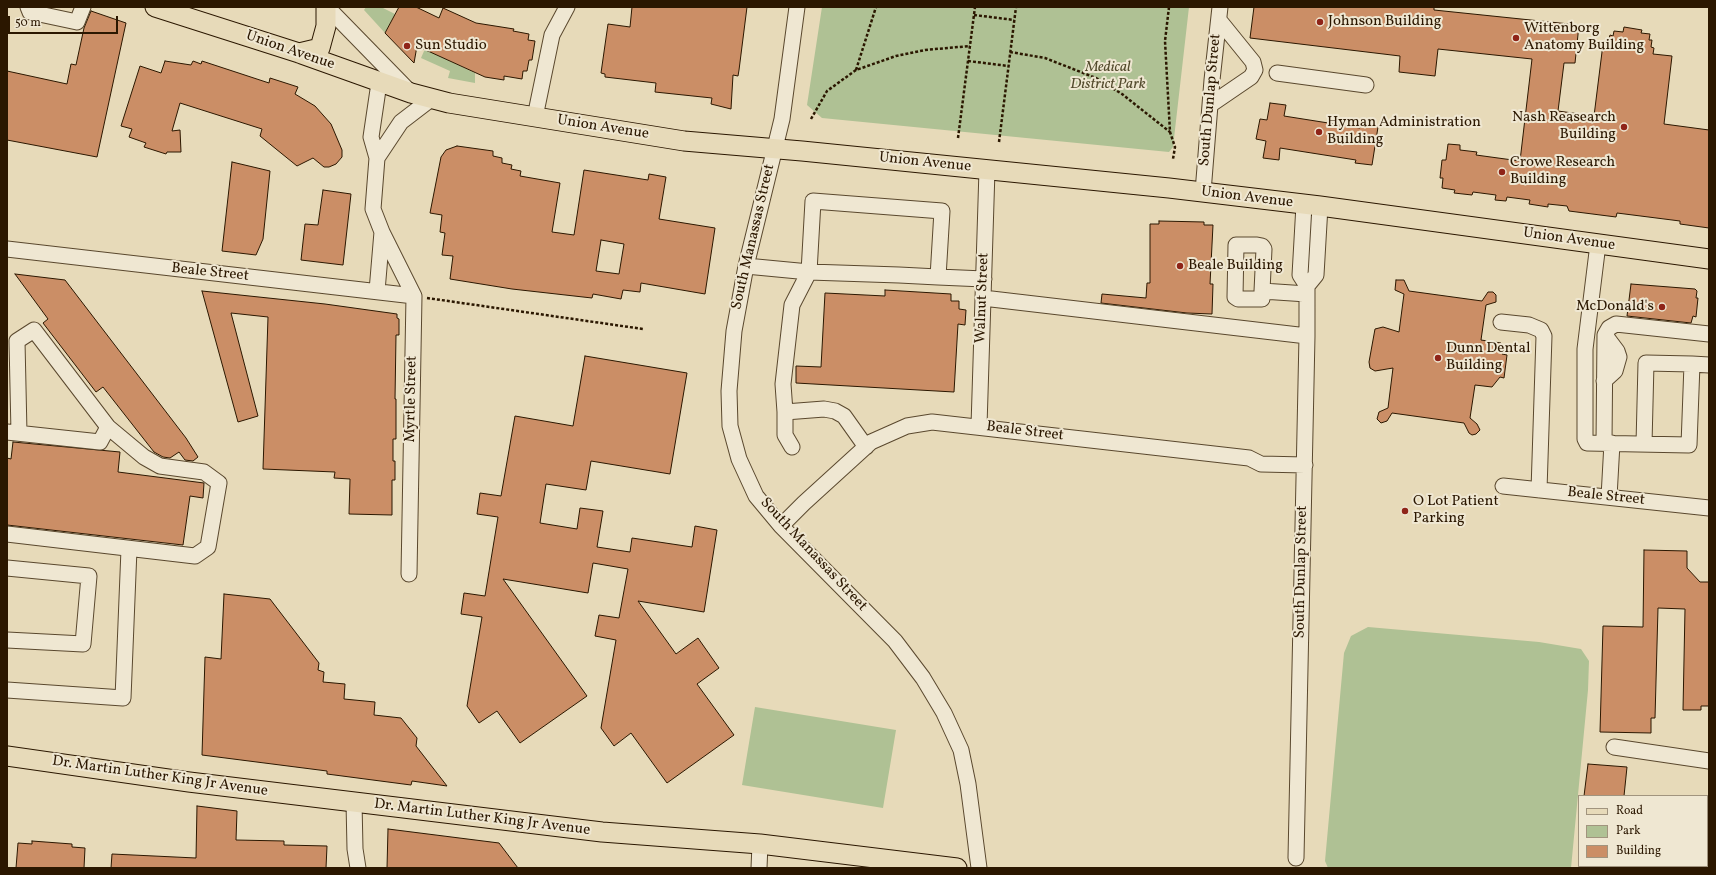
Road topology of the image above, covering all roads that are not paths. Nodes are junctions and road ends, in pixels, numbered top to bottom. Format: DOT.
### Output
graph roads {
  1 [pos="28,7"];
  2 [pos="83,7"];
  3 [pos="155,7"];
  4 [pos="326,7"];
  5 [pos="567,7"];
  6 [pos="796,7"];
  7 [pos="1220,14"];
  8 [pos="299,53"];
  9 [pos="1255,70"];
  10 [pos="379,83"];
  11 [pos="1366,85"];
  12 [pos="411,93"];
  13 [pos="431,99"];
  14 [pos="1210,105"];
  15 [pos="535,117"];
  16 [pos="774,149"];
  17 [pos="377,158"];
  18 [pos="987,170"];
  19 [pos="1203,192"];
  20 [pos="1312,206"];
  21 [pos="382,232"];
  22 [pos="1598,244"];
  23 [pos="7,249"];
  24 [pos="1709,259"];
  25 [pos="746,266"];
  26 [pos="809,272"];
  27 [pos="938,277"];
  28 [pos="984,279"];
  29 [pos="1307,290"];
  30 [pos="377,291"];
  31 [pos="1262,291"];
  32 [pos="414,296"];
  33 [pos="983,298"];
  34 [pos="1501,322"];
  35 [pos="1709,334"];
  36 [pos="1307,336"];
  37 [pos="1692,364"];
  38 [pos="1709,365"];
  39 [pos="785,412"];
  40 [pos="979,426"];
  41 [pos="108,427"];
  42 [pos="13,432"];
  43 [pos="1608,443"];
  44 [pos="1644,444"];
  45 [pos="866,446"];
  46 [pos="792,447"];
  47 [pos="1305,460"];
  48 [pos="1503,486"];
  49 [pos="1539,490"];
  50 [pos="1609,497"];
  51 [pos="1709,508"];
  52 [pos="781,526"];
  53 [pos="7,534"];
  54 [pos="130,549"];
  55 [pos="7,568"];
  56 [pos="409,574"];
  57 [pos="7,640"];
  58 [pos="7,690"];
  59 [pos="1614,747"];
  60 [pos="7,756"];
  61 [pos="1709,761"];
  62 [pos="354,802"];
  63 [pos="760,844"];
  64 [pos="1296,858"];
  65 [pos="358,868"];
  66 [pos="759,868"];
  67 [pos="957,868"];
  68 [pos="979,868"];
  1 -- 2 [label="street"];
  3 -- 8 [label="main road, Union Avenue"];
  4 -- 8 [label="main road"];
  4 -- 12 [label="street"];
  5 -- 15 [label="street"];
  6 -- 16 [label="street, South Manassas Street"];
  7 -- 9 [label="street"];
  7 -- 14 [label="street, South Dunlap Street"];
  8 -- 10 [label="main road, Union Avenue"];
  9 -- 11 [label="street"];
  9 -- 14 [label="street"];
  10 -- 12 [label="main road, Union Avenue"];
  10 -- 17 [label="street, Myrtle Street"];
  12 -- 13 [label="main road, Union Avenue"];
  13 -- 15 [label="main road, Union Avenue"];
  13 -- 17 [label="street, Myrtle Street"];
  14 -- 19 [label="street, South Dunlap Street"];
  15 -- 16 [label="main road, Union Avenue"];
  16 -- 18 [label="main road, Union Avenue"];
  16 -- 25 [label="street, South Manassas Street"];
  17 -- 21 [label="street, Myrtle Street"];
  18 -- 19 [label="main road, Union Avenue"];
  18 -- 28 [label="street, Walnut Street"];
  19 -- 20 [label="main road, Union Avenue"];
  20 -- 22 [label="main road, Union Avenue"];
  20 -- 29 [label="street, South Dunlap Street"];
  21 -- 30 [label="street, Myrtle Street"];
  21 -- 32 [label="street, Myrtle Street"];
  22 -- 24 [label="main road, Union Avenue"];
  22 -- 43 [label="street"];
  23 -- 30 [label="street, Beale Street"];
  25 -- 26 [label="street"];
  25 -- 52 [label="street, South Manassas Street"];
  26 -- 27 [label="street"];
  26 -- 27 [label="street"];
  26 -- 39 [label="street"];
  27 -- 28 [label="street"];
  28 -- 33 [label="street, Walnut Street"];
  29 -- 31 [label="street"];
  29 -- 36 [label="street, South Dunlap Street"];
  30 -- 32 [label="street, Beale Street"];
  32 -- 56 [label="street, Myrtle Street"];
  33 -- 36 [label="street"];
  33 -- 40 [label="street, Walnut Street"];
  34 -- 49 [label="street"];
  35 -- 43 [label="street"];
  36 -- 47 [label="street, South Dunlap Street"];
  37 -- 38 [label="street"];
  37 -- 44 [label="street"];
  37 -- 44 [label="street"];
  39 -- 45 [label="street"];
  39 -- 46 [label="street"];
  40 -- 45 [label="street, Beale Street"];
  40 -- 47 [label="street, Beale Street"];
  41 -- 42 [label="street"];
  41 -- 42 [label="street"];
  41 -- 54 [label="street"];
  43 -- 44 [label="street"];
  43 -- 50 [label="street"];
  45 -- 52 [label="street, Beale Street"];
  47 -- 64 [label="street, South Dunlap Street"];
  48 -- 49 [label="street, Beale Street"];
  49 -- 50 [label="street, Beale Street"];
  50 -- 51 [label="street, Beale Street"];
  52 -- 68 [label="street, South Manassas Street"];
  53 -- 54 [label="street"];
  54 -- 58 [label="street"];
  55 -- 57 [label="street"];
  59 -- 61 [label="street"];
  60 -- 62 [label="main road, Dr. Martin Luther King Jr Avenue"];
  62 -- 63 [label="main road, Dr. Martin Luther King Jr Avenue"];
  62 -- 65 [label="street"];
  63 -- 66 [label="street"];
  63 -- 67 [label="main road, Dr. Martin Luther King Jr Avenue"];
}
